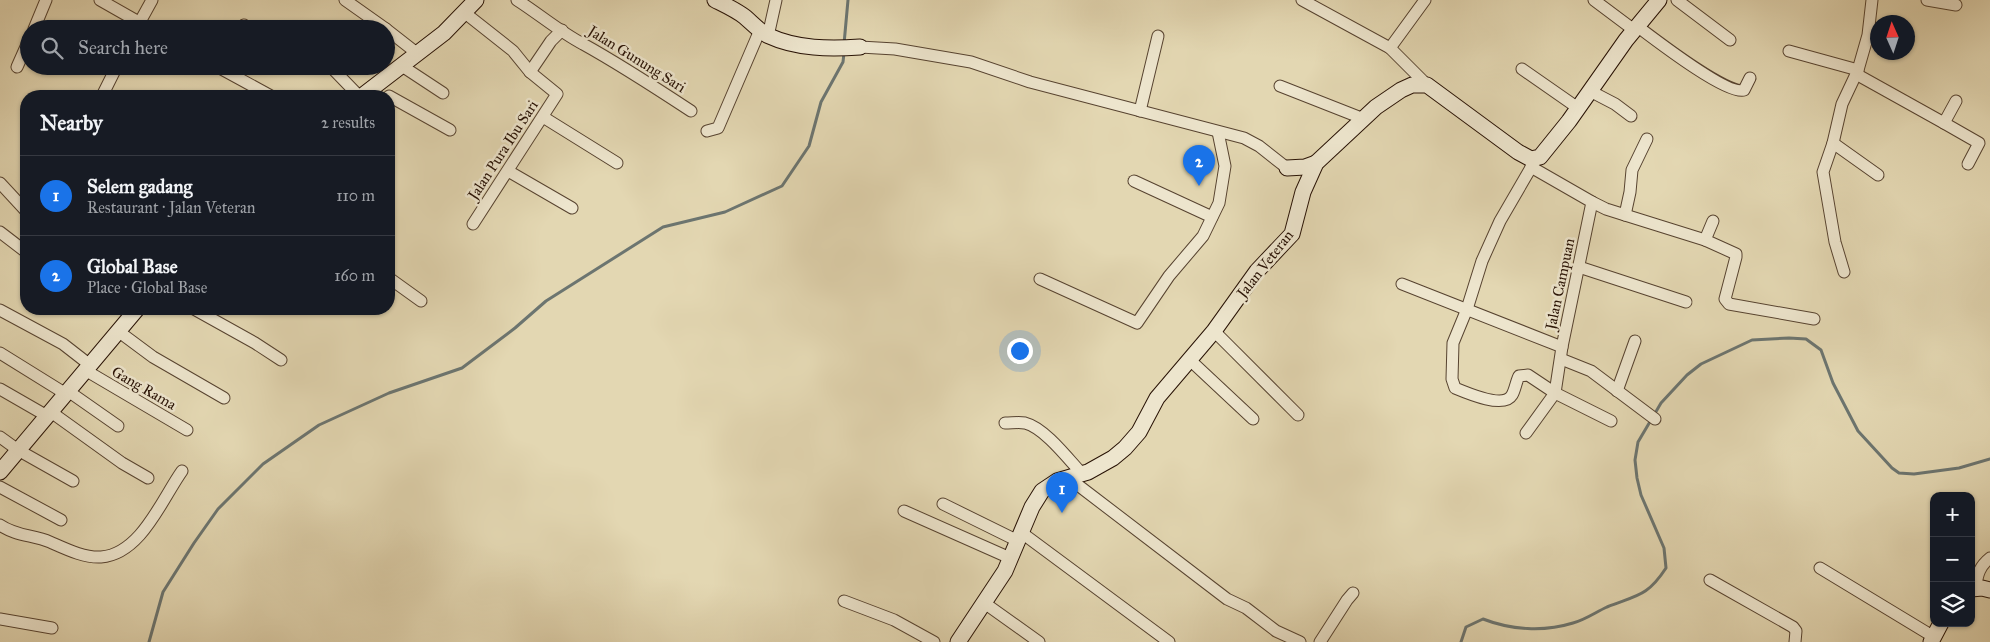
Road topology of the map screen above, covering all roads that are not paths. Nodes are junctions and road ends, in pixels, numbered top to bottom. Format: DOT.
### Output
graph roads {
  1 [pos="46,0"];
  2 [pos="100,0"];
  3 [pos="152,0"];
  4 [pos="345,0"];
  5 [pos="476,0"];
  6 [pos="517,0"];
  7 [pos="715,0"];
  8 [pos="776,0"];
  9 [pos="1302,0"];
  10 [pos="1425,0"];
  11 [pos="1594,0"];
  12 [pos="1659,0"];
  13 [pos="1677,0"];
  14 [pos="1872,0"];
  15 [pos="1927,0"];
  16 [pos="1956,5"];
  17 [pos="465,13"];
  18 [pos="38,20"];
  19 [pos="129,20"];
  20 [pos="141,20"];
  21 [pos="373,20"];
  22 [pos="1638,29"];
  23 [pos="562,30"];
  24 [pos="764,33"];
  25 [pos="395,36"];
  26 [pos="1158,36"];
  27 [pos="1730,40"];
  28 [pos="860,47"];
  29 [pos="1390,48"];
  30 [pos="1789,51"];
  31 [pos="418,54"];
  32 [pos="20,60"];
  33 [pos="402,66"];
  34 [pos="17,67"];
  35 [pos="1522,69"];
  36 [pos="395,71"];
  37 [pos="530,72"];
  38 [pos="1857,72"];
  39 [pos="113,75"];
  40 [pos="232,75"];
  41 [pos="341,75"];
  42 [pos="390,75"];
  43 [pos="1750,78"];
  44 [pos="1427,85"];
  45 [pos="1280,86"];
  46 [pos="105,90"];
  47 [pos="260,90"];
  48 [pos="360,90"];
  49 [pos="370,90"];
  50 [pos="1590,91"];
  51 [pos="443,93"];
  52 [pos="395,99"];
  53 [pos="1956,101"];
  54 [pos="1578,108"];
  55 [pos="691,111"];
  56 [pos="1140,111"];
  57 [pos="1631,116"];
  58 [pos="543,117"];
  59 [pos="1364,119"];
  60 [pos="1944,123"];
  61 [pos="450,130"];
  62 [pos="707,131"];
  63 [pos="1218,132"];
  64 [pos="1647,139"];
  65 [pos="1833,143"];
  66 [pos="617,163"];
  67 [pos="1316,163"];
  68 [pos="1533,163"];
  69 [pos="1968,164"];
  70 [pos="1287,168"];
  71 [pos="508,171"];
  72 [pos="1878,175"];
  73 [pos="1134,181"];
  74 [pos="0,183"];
  75 [pos="1303,192"];
  76 [pos="1592,202"];
  77 [pos="20,205"];
  78 [pos="572,208"];
  79 [pos="1626,215"];
  80 [pos="1212,217"];
  81 [pos="1713,221"];
  82 [pos="473,224"];
  83 [pos="0,232"];
  84 [pos="1705,240"];
  85 [pos="20,247"];
  86 [pos="1579,267"];
  87 [pos="1844,272"];
  88 [pos="1040,279"];
  89 [pos="395,282"];
  90 [pos="1402,284"];
  91 [pos="421,301"];
  92 [pos="1686,302"];
  93 [pos="1467,309"];
  94 [pos="0,310"];
  95 [pos="131,315"];
  96 [pos="205,315"];
  97 [pos="1814,320"];
  98 [pos="118,331"];
  99 [pos="1214,331"];
  100 [pos="1635,341"];
  101 [pos="1562,347"];
  102 [pos="0,353"];
  103 [pos="1561,359"];
  104 [pos="281,360"];
  105 [pos="1190,361"];
  106 [pos="88,367"];
  107 [pos="0,389"];
  108 [pos="1617,391"];
  109 [pos="67,392"];
  110 [pos="1556,393"];
  111 [pos="224,398"];
  112 [pos="49,414"];
  113 [pos="1298,415"];
  114 [pos="1253,419"];
  115 [pos="1655,420"];
  116 [pos="1611,421"];
  117 [pos="1006,423"];
  118 [pos="118,426"];
  119 [pos="187,430"];
  120 [pos="1526,433"];
  121 [pos="0,437"];
  122 [pos="18,450"];
  123 [pos="182,471"];
  124 [pos="0,472"];
  125 [pos="1077,477"];
  126 [pos="148,478"];
  127 [pos="72,481"];
  128 [pos="0,487"];
  129 [pos="943,504"];
  130 [pos="904,510"];
  131 [pos="61,520"];
  132 [pos="0,525"];
  133 [pos="1020,537"];
  134 [pos="1010,558"];
  135 [pos="1990,558"];
  136 [pos="1820,568"];
  137 [pos="1710,580"];
  138 [pos="1979,589"];
  139 [pos="1353,593"];
  140 [pos="844,601"];
  141 [pos="984,602"];
  142 [pos="0,619"];
  143 [pos="52,628"];
  144 [pos="1935,634"];
  145 [pos="934,642"];
  146 [pos="958,642"];
  147 [pos="1039,642"];
  148 [pos="1169,642"];
  149 [pos="1300,642"];
  150 [pos="1320,642"];
  151 [pos="1795,642"];
  1 -- 18 [label="street"];
  2 -- 19 [label="street"];
  3 -- 20 [label="street"];
  4 -- 21 [label="street"];
  5 -- 17 [label="street"];
  6 -- 23 [label="street, Jalan Gunung Sari"];
  7 -- 24 [label="street"];
  8 -- 24 [label="street"];
  9 -- 29 [label="street"];
  10 -- 29 [label="street"];
  11 -- 22 [label="street"];
  12 -- 22 [label="street"];
  13 -- 27 [label="street"];
  14 -- 38 [label="street"];
  15 -- 16 [label="street"];
  17 -- 31 [label="street"];
  17 -- 37 [label="street, Jalan Pura Ibu Sari"];
  22 -- 43 [label="street"];
  22 -- 50 [label="street"];
  23 -- 37 [label="street"];
  23 -- 55 [label="street, Jalan Gunung Sari"];
  24 -- 28 [label="street"];
  24 -- 62 [label="street"];
  25 -- 31 [label="street"];
  26 -- 56 [label="street"];
  28 -- 56 [label="street"];
  29 -- 44 [label="street"];
  30 -- 38 [label="street"];
  31 -- 33 [label="street"];
  32 -- 34 [label="street"];
  33 -- 36 [label="street"];
  33 -- 51 [label="street"];
  35 -- 54 [label="street"];
  37 -- 58 [label="street, Jalan Pura Ibu Sari"];
  38 -- 60 [label="street"];
  38 -- 65 [label="street"];
  39 -- 46 [label="street"];
  40 -- 47 [label="street"];
  41 -- 48 [label="street"];
  42 -- 49 [label="street"];
  44 -- 59 [label="street, Jalan Veteran"];
  44 -- 68 [label="street"];
  45 -- 59 [label="street"];
  50 -- 54 [label="street"];
  50 -- 57 [label="street"];
  52 -- 61 [label="street"];
  53 -- 60 [label="street"];
  54 -- 68 [label="street"];
  56 -- 63 [label="street"];
  58 -- 66 [label="street"];
  58 -- 71 [label="street, Jalan Pura Ibu Sari"];
  59 -- 67 [label="street, Jalan Veteran"];
  60 -- 69 [label="street"];
  63 -- 70 [label="street"];
  63 -- 80 [label="street"];
  64 -- 79 [label="street"];
  65 -- 72 [label="street"];
  65 -- 87 [label="street"];
  67 -- 70 [label="street"];
  67 -- 75 [label="street, Jalan Veteran"];
  68 -- 76 [label="street"];
  68 -- 93 [label="street"];
  70 -- 75 [label="street"];
  71 -- 78 [label="street"];
  71 -- 82 [label="street, Jalan Pura Ibu Sari"];
  73 -- 80 [label="street"];
  74 -- 77 [label="street"];
  75 -- 99 [label="street, Jalan Veteran"];
  76 -- 79 [label="street"];
  76 -- 86 [label="street, Jalan Campuan"];
  79 -- 84 [label="street"];
  80 -- 88 [label="street"];
  81 -- 84 [label="street"];
  83 -- 85 [label="street"];
  84 -- 97 [label="street"];
  86 -- 92 [label="street"];
  86 -- 101 [label="street, Jalan Campuan"];
  89 -- 91 [label="street"];
  90 -- 93 [label="street"];
  93 -- 101 [label="street"];
  93 -- 110 [label="street"];
  94 -- 106 [label="street, Gang Rama"];
  95 -- 98 [label="street"];
  96 -- 104 [label="street"];
  98 -- 106 [label="street"];
  98 -- 111 [label="street"];
  99 -- 105 [label="street, Jalan Veteran"];
  99 -- 113 [label="street"];
  100 -- 108 [label="street"];
  101 -- 103 [label="street, Jalan Campuan"];
  102 -- 109 [label="street"];
  103 -- 108 [label="street"];
  103 -- 110 [label="street, Jalan Campuan"];
  105 -- 114 [label="street"];
  105 -- 125 [label="street, Jalan Veteran"];
  106 -- 109 [label="street"];
  106 -- 119 [label="street, Gang Rama"];
  107 -- 112 [label="street"];
  108 -- 115 [label="street"];
  109 -- 112 [label="street"];
  109 -- 118 [label="street"];
  110 -- 116 [label="street"];
  110 -- 120 [label="street, Jalan Campuan"];
  112 -- 122 [label="street"];
  112 -- 126 [label="street"];
  117 -- 125 [label="street"];
  121 -- 122 [label="street"];
  122 -- 124 [label="street"];
  122 -- 127 [label="street"];
  123 -- 132 [label="street"];
  125 -- 133 [label="street, Jalan Veteran"];
  125 -- 149 [label="street"];
  128 -- 131 [label="street"];
  129 -- 133 [label="street"];
  130 -- 134 [label="street"];
  133 -- 134 [label="street, Jalan Veteran"];
  133 -- 148 [label="street"];
  134 -- 141 [label="street, Jalan Veteran"];
  135 -- 138 [label="street"];
  136 -- 144 [label="street"];
  137 -- 151 [label="street"];
  139 -- 150 [label="street"];
  140 -- 145 [label="street"];
  141 -- 146 [label="street, Jalan Veteran"];
  141 -- 147 [label="street"];
  142 -- 143 [label="street"];
}
